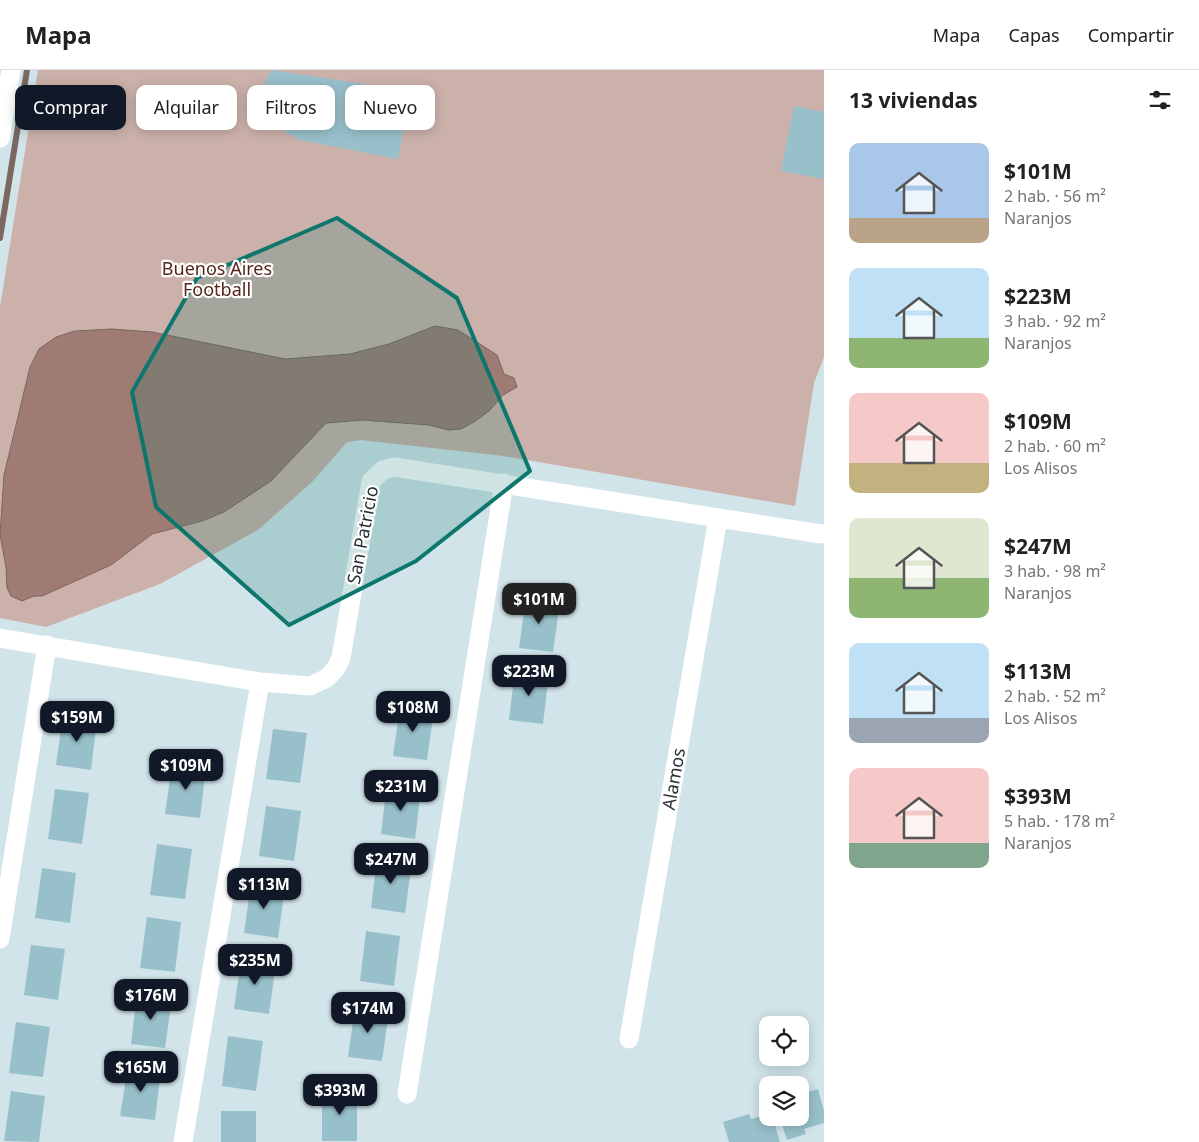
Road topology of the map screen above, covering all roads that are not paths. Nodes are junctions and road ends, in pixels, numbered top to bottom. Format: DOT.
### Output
graph roads {
  1 [pos="11,70"];
  2 [pos="0,138"];
  3 [pos="504,483"];
  4 [pos="718,518"];
  5 [pos="821,534"];
  6 [pos="0,638"];
  7 [pos="46,645"];
  8 [pos="260,682"];
  9 [pos="0,939"];
  10 [pos="629,1039"];
  11 [pos="407,1094"];
  12 [pos="183,1142"];
  1 -- 2 [label="street"];
  3 -- 4 [label="street, San Patricio"];
  3 -- 8 [label="street, San Patricio"];
  3 -- 11 [label="street"];
  4 -- 5 [label="street, San Patricio"];
  4 -- 10 [label="street, Alamos"];
  6 -- 7 [label="street, San Patricio"];
  7 -- 8 [label="street, San Patricio"];
  7 -- 9 [label="street"];
  8 -- 12 [label="street"];
}
